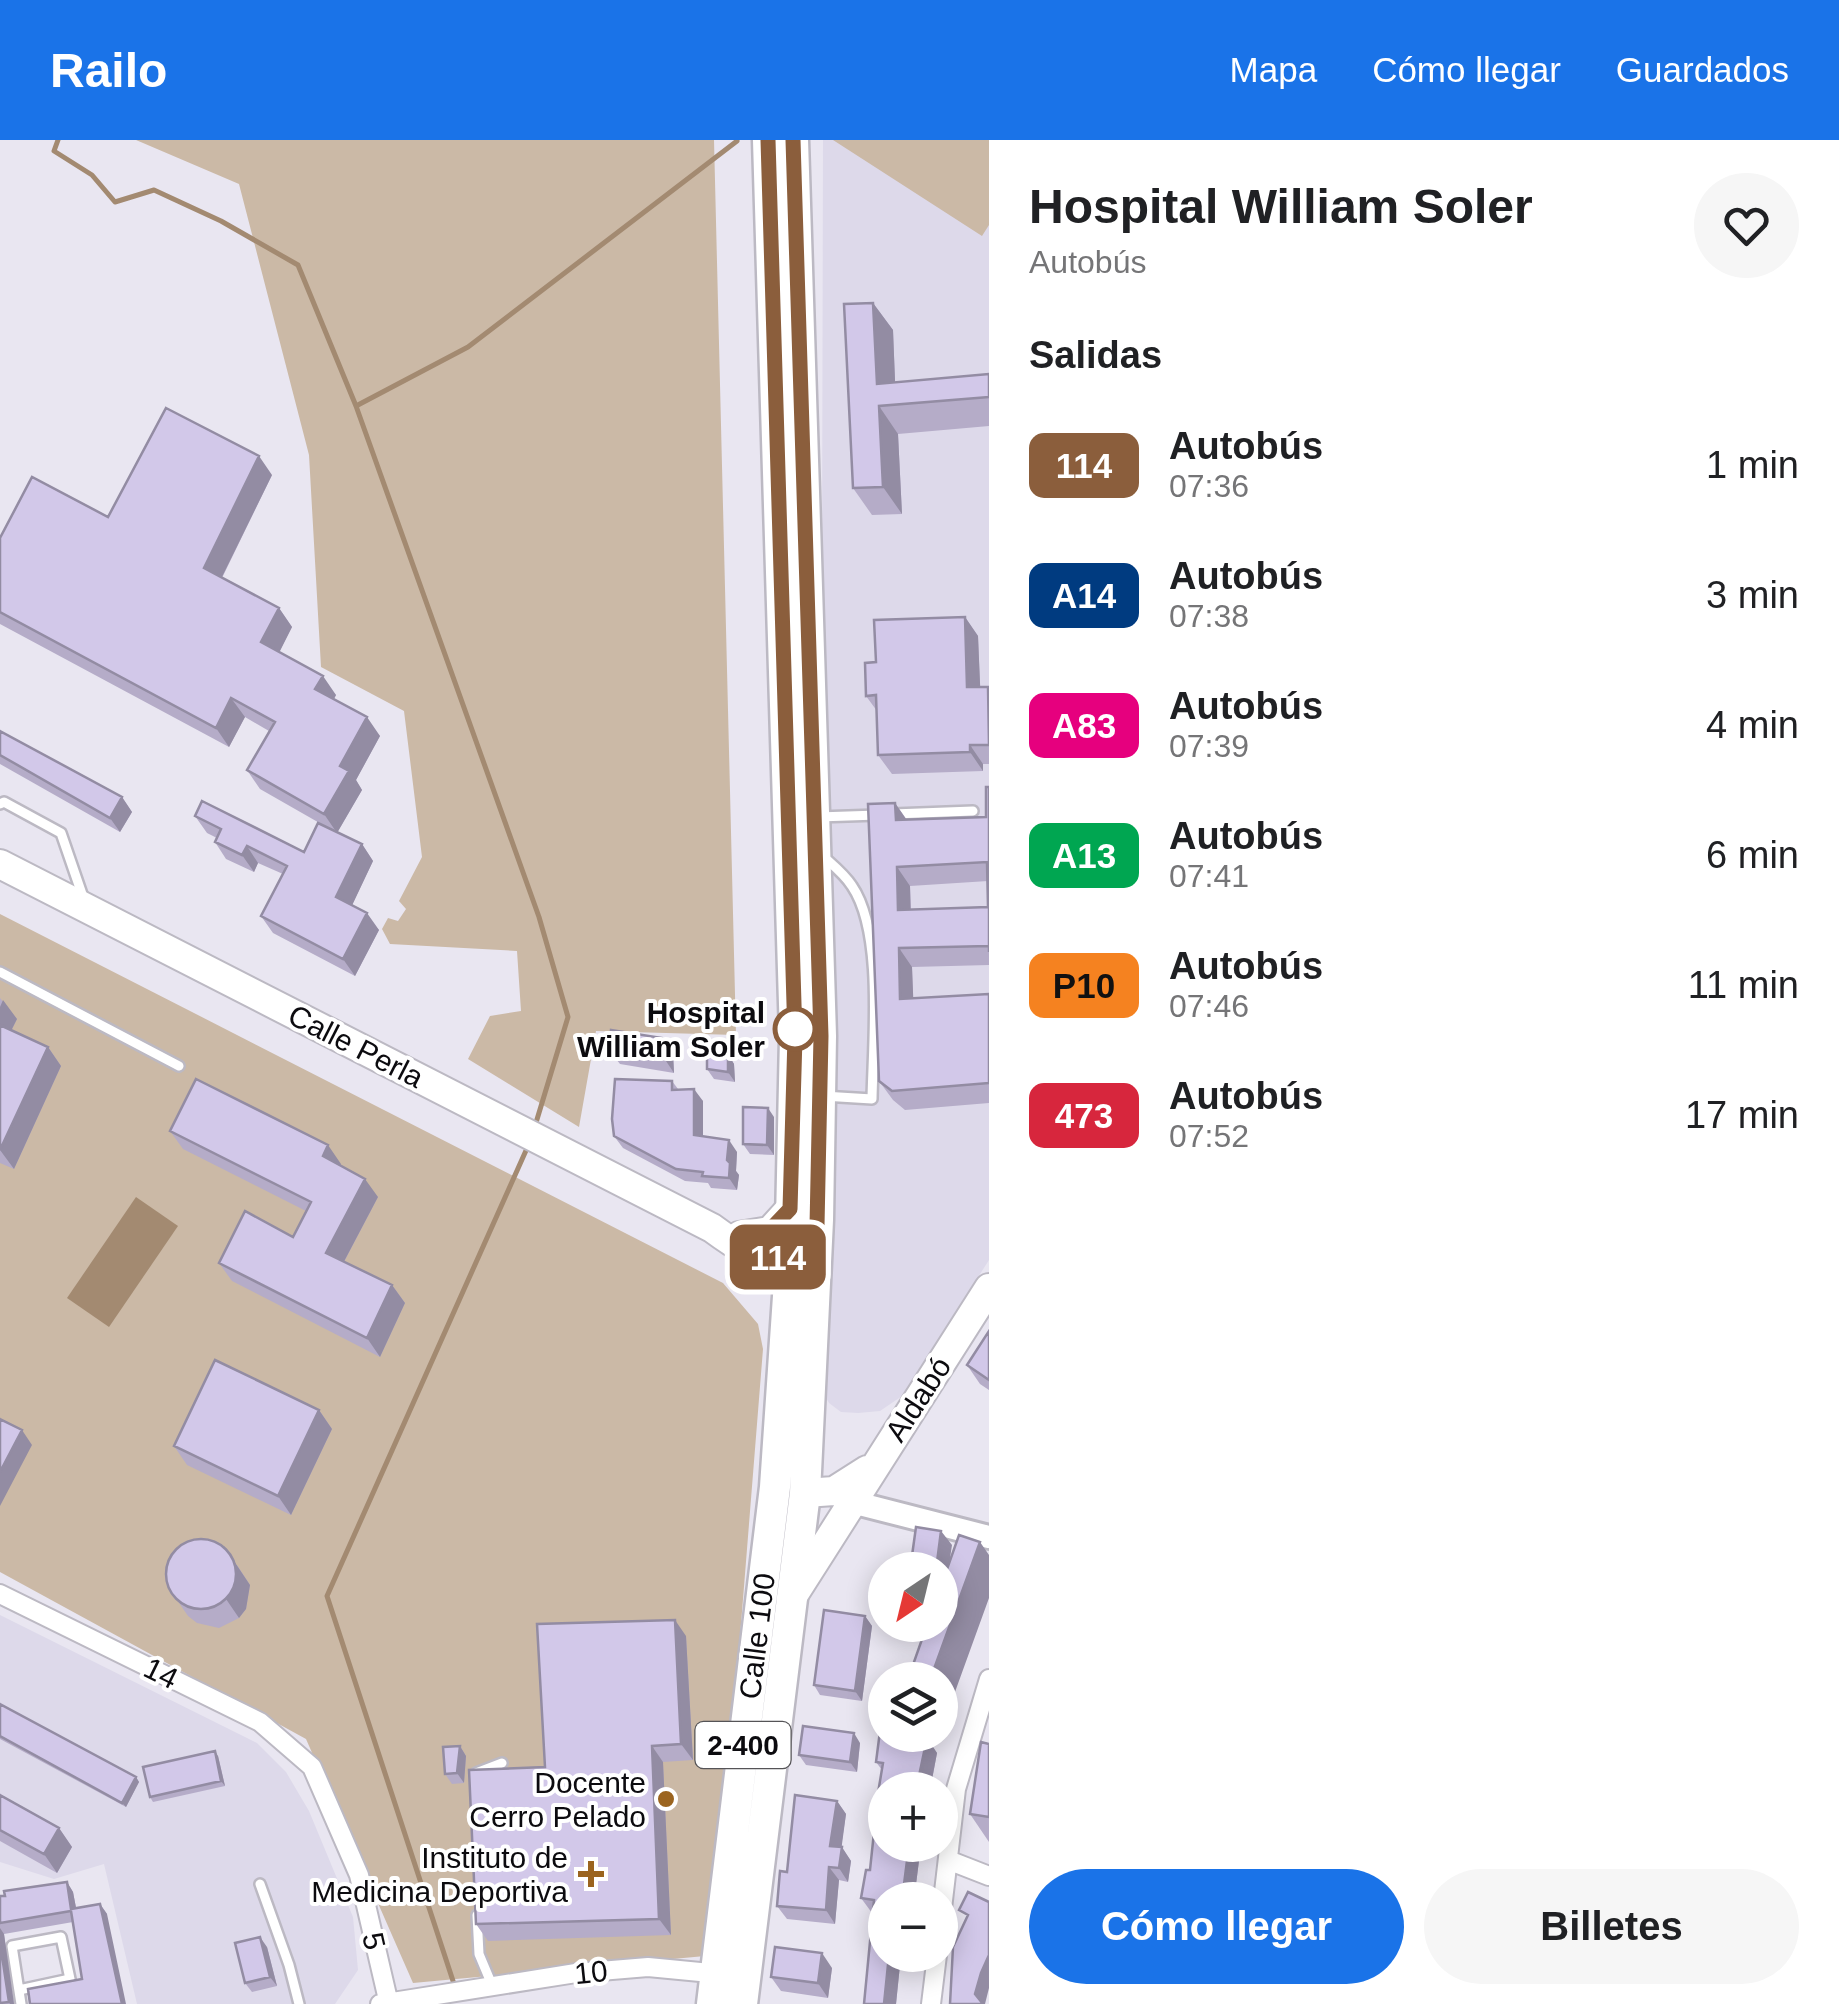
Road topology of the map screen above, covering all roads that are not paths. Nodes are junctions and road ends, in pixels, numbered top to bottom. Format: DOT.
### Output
graph roads {
  1 [pos="768,140"];
  2 [pos="793,140"];
  3 [pos="0,804"];
  4 [pos="973,811"];
  5 [pos="816,817"];
  6 [pos="816,849"];
  7 [pos="0,864"];
  8 [pos="87,909"];
  9 [pos="0,972"];
  10 [pos="178,1066"];
  11 [pos="820,1096"];
  12 [pos="790,1209"];
  13 [pos="728,1236"];
  14 [pos="803,1270"];
  15 [pos="989,1288"];
  16 [pos="787,1317"];
  17 [pos="810,1445"];
  18 [pos="871,1467"];
  19 [pos="790,1490"];
  20 [pos="852,1502"];
  21 [pos="900,1514"];
  22 [pos="989,1537"];
  23 [pos="0,1594"];
  24 [pos="790,1600"];
  25 [pos="989,1679"];
  26 [pos="985,1706"];
  27 [pos="502,1763"];
  28 [pos="312,1767"];
  29 [pos="472,1774"];
  30 [pos="958,1783"];
  31 [pos="953,1862"];
  32 [pos="989,1876"];
  33 [pos="260,1884"];
  34 [pos="477,1894"];
  35 [pos="935,1972"];
  36 [pos="734,1984"];
  37 [pos="492,1985"];
  38 [pos="19,1990"];
  39 [pos="386,2003"];
  40 [pos="22,2004"];
  41 [pos="299,2004"];
  42 [pos="712,2004"];
  43 [pos="931,2004"];
  1 -- 12 [label="highway, 2-400"];
  2 -- 5 [label="highway, 2-400"];
  3 -- 8 [label="lane"];
  4 -- 5 [label="lane"];
  5 -- 6 [label="highway, 2-400"];
  6 -- 11 [label="highway, 2-400"];
  6 -- 11 [label="lane"];
  7 -- 8 [label="main road, Calle Perla"];
  8 -- 13 [label="main road, Calle Perla"];
  9 -- 10 [label="lane"];
  11 -- 14 [label="highway, 2-400"];
  12 -- 13 [label="main road"];
  12 -- 14 [label="highway, 2-400"];
  13 -- 14 [label="main road, Calle Perla"];
  13 -- 16 [label="main road"];
  14 -- 16 [label="highway, Calle 100 / 2-400"];
  14 -- 17 [label="highway, Calle 100 / 2-400"];
  15 -- 18 [label="main road, Aldabó"];
  16 -- 19 [label="highway, Calle 100 / 2-400"];
  17 -- 18 [label="main road"];
  17 -- 19 [label="highway, Calle 100 / 2-400"];
  18 -- 19 [label="main road"];
  18 -- 20 [label="main road, Aldabó"];
  18 -- 21 [label="street"];
  19 -- 20 [label="main road"];
  19 -- 24 [label="highway, Calle 100 / 2-400"];
  19 -- 36 [label="highway, Calle 100 / 2-400"];
  20 -- 21 [label="street"];
  20 -- 24 [label="main road, Aldabó"];
  21 -- 22 [label="street"];
  23 -- 28 [label="street, 14"];
  24 -- 36 [label="highway, Calle 100 / 2-400"];
  25 -- 26 [label="street"];
  26 -- 30 [label="street"];
  27 -- 29 [label="lane"];
  28 -- 39 [label="street, 5"];
  31 -- 32 [label="street"];
  33 -- 41 [label="lane"];
  34 -- 37 [label="lane"];
  35 -- 43 [label="street"];
  36 -- 37 [label="street, 10"];
  36 -- 42 [label="highway, Calle 100 / 2-400"];
  37 -- 39 [label="street, 10"];
  38 -- 38 [label="lane"];
  38 -- 40 [label="lane"];
}
